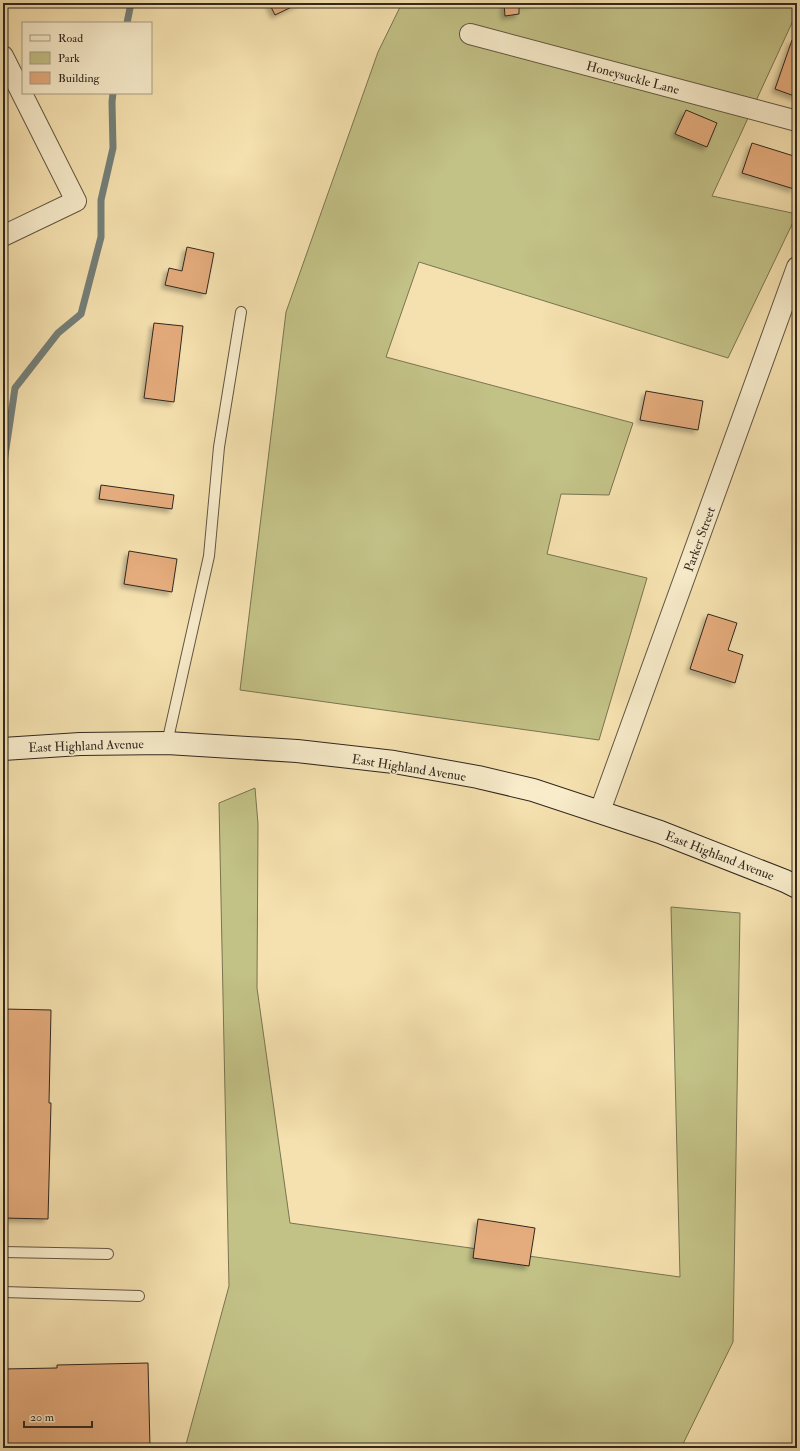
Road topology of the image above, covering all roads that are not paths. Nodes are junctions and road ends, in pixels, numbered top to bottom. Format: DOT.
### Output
graph roads {
  1 [pos="470,34"];
  2 [pos="3,56"];
  3 [pos="22,94"];
  4 [pos="22,94"];
  5 [pos="797,121"];
  6 [pos="3,236"];
  7 [pos="797,267"];
  8 [pos="241,312"];
  9 [pos="167,743"];
  10 [pos="3,749"];
  11 [pos="600,811"];
  12 [pos="797,887"];
  13 [pos="3,1252"];
  14 [pos="108,1254"];
  15 [pos="3,1292"];
  16 [pos="139,1296"];
  1 -- 5 [label="street, Honeysuckle Lane"];
  2 -- 3 [label="street"];
  4 -- 6 [label="street"];
  7 -- 11 [label="street, Parker Street"];
  8 -- 9 [label="lane"];
  9 -- 10 [label="street, East Highland Avenue"];
  9 -- 11 [label="street, East Highland Avenue"];
  11 -- 12 [label="street, East Highland Avenue"];
  13 -- 14 [label="lane"];
  15 -- 16 [label="lane"];
}
